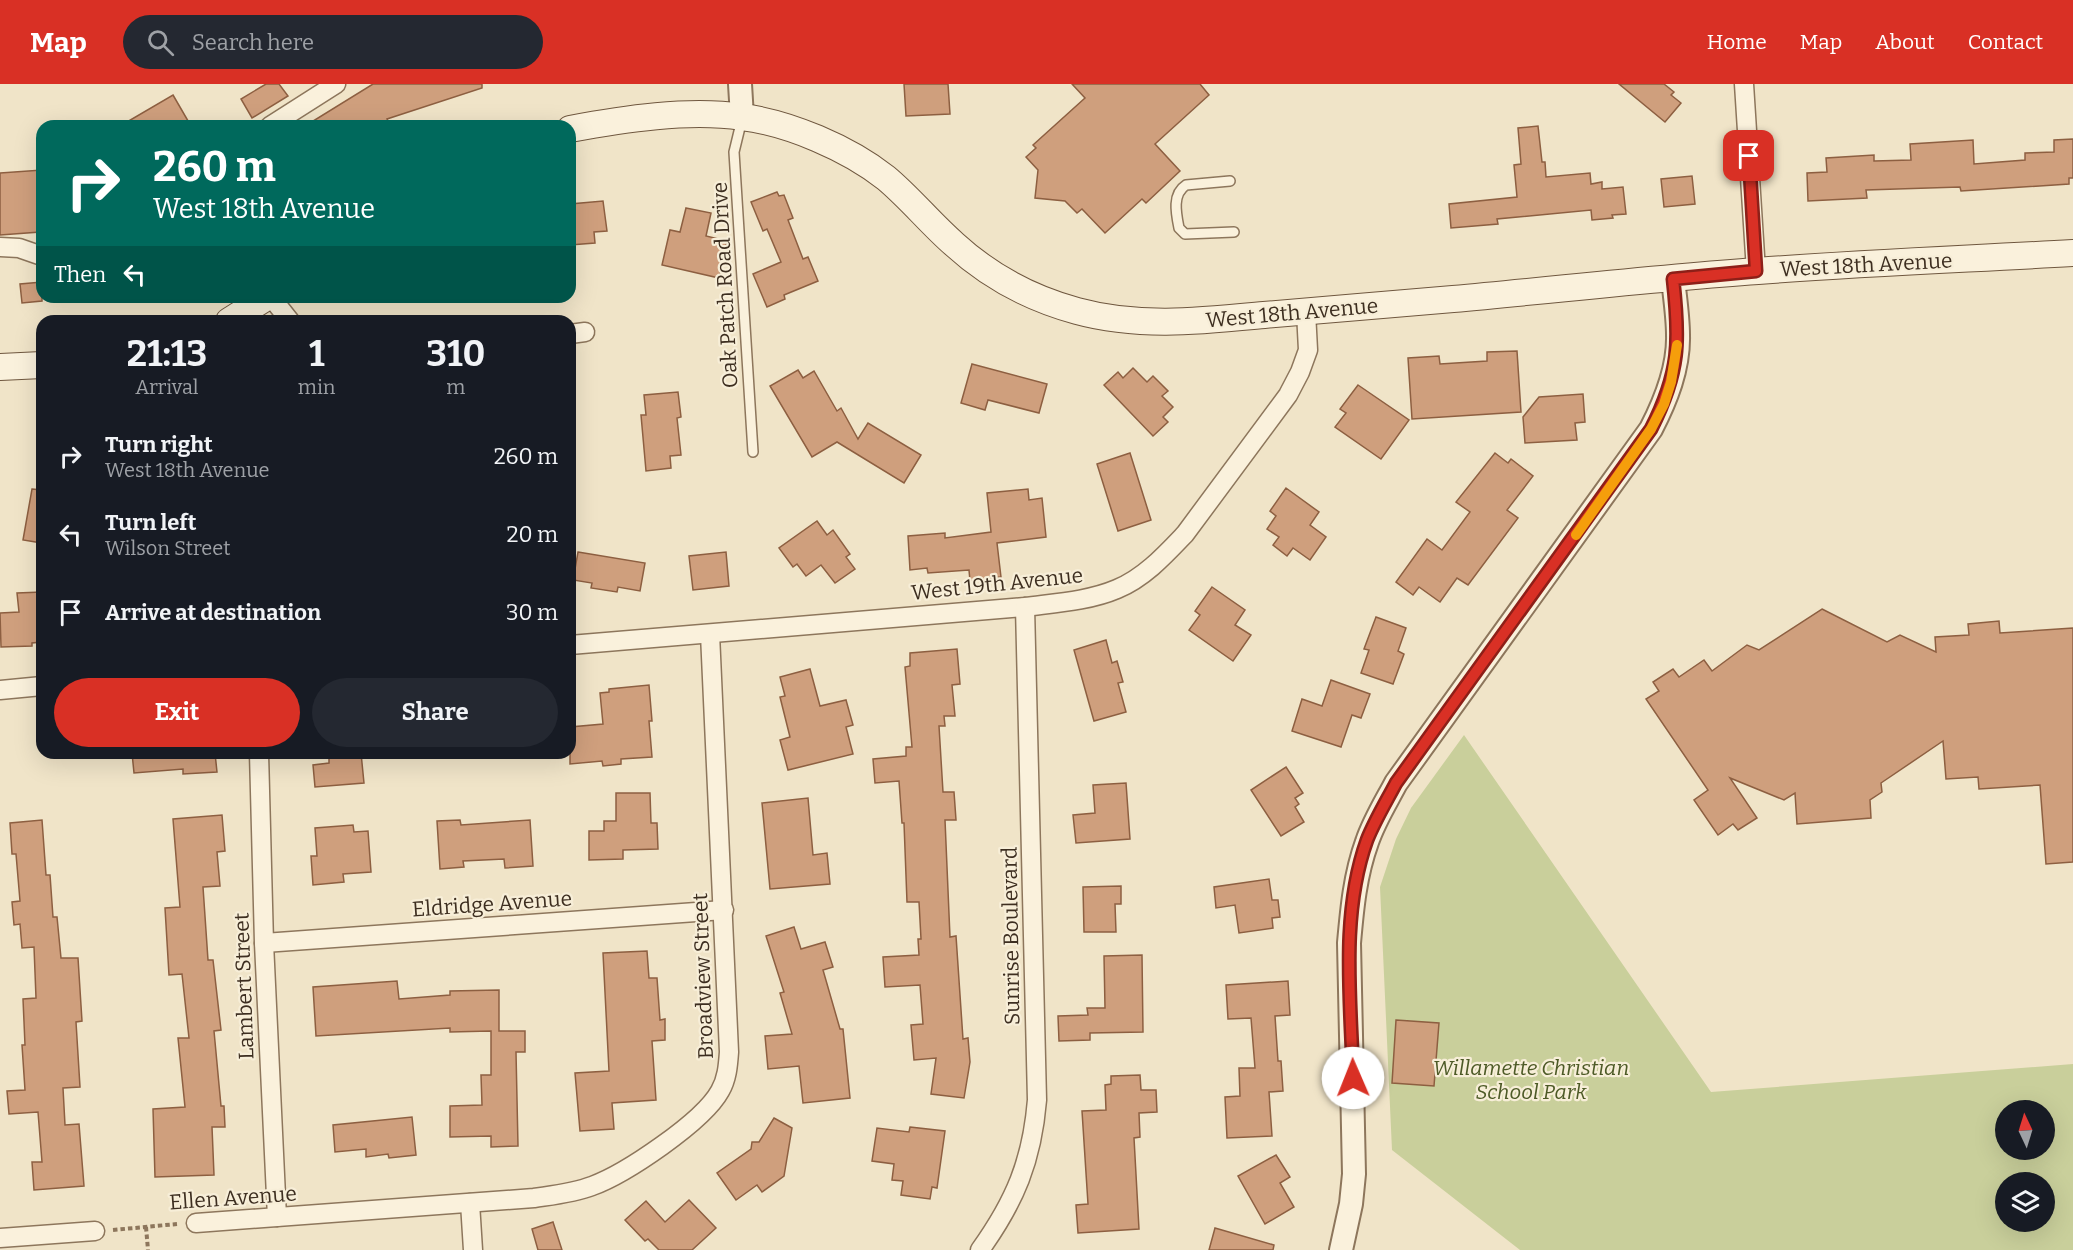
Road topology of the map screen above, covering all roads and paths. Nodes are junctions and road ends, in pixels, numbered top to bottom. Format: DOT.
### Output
graph roads {
  1 [pos="336,84"];
  2 [pos="741,84"];
  3 [pos="1744,84"];
  4 [pos="742,117"];
  5 [pos="279,120"];
  6 [pos="576,128"];
  7 [pos="1230,181"];
  8 [pos="1234,232"];
  9 [pos="0,247"];
  10 [pos="2073,253"];
  11 [pos="36,254"];
  12 [pos="1756,271"];
  13 [pos="1673,279"];
  14 [pos="259,303"];
  15 [pos="274,303"];
  16 [pos="1306,312"];
  17 [pos="239,315"];
  18 [pos="285,315"];
  19 [pos="36,365"];
  20 [pos="0,367"];
  21 [pos="753,452"];
  22 [pos="1025,607"];
  23 [pos="710,634"];
  24 [pos="576,645"];
  25 [pos="36,687"];
  26 [pos="0,690"];
  27 [pos="259,759"];
  28 [pos="724,910"];
  29 [pos="264,943"];
  30 [pos="470,1203"];
  31 [pos="277,1217"];
  32 [pos="196,1223"];
  33 [pos="146,1227"];
  34 [pos="95,1231"];
  35 [pos="0,1238"];
  36 [pos="148,1250"];
  37 [pos="473,1250"];
  38 [pos="980,1250"];
  39 [pos="1341,1250"];
  1 -- 5 [label="street"];
  2 -- 4 [label="street"];
  3 -- 12 [label="street"];
  4 -- 6 [label="main road, West 18th Avenue"];
  4 -- 16 [label="main road, West 18th Avenue"];
  4 -- 21 [label="lane, Oak Patch Road Drive"];
  7 -- 8 [label="lane"];
  9 -- 11 [label="street"];
  10 -- 12 [label="main road, West 18th Avenue"];
  12 -- 13 [label="main road, West 18th Avenue"];
  13 -- 16 [label="main road, West 18th Avenue"];
  13 -- 39 [label="street"];
  14 -- 17 [label="main road"];
  15 -- 18 [label="street"];
  16 -- 22 [label="street, West 19th Avenue"];
  19 -- 20 [label="main road"];
  22 -- 23 [label="street, West 19th Avenue"];
  22 -- 38 [label="street, Sunrise Boulevard"];
  23 -- 24 [label="street, West 19th Avenue"];
  23 -- 28 [label="street, Broadview Street"];
  25 -- 26 [label="street"];
  27 -- 29 [label="street, Lambert Street"];
  28 -- 29 [label="street, Eldridge Avenue"];
  28 -- 30 [label="street, Broadview Street"];
  29 -- 31 [label="street, Lambert Street"];
  30 -- 31 [label="street, Ellen Avenue"];
  30 -- 37 [label="street"];
  31 -- 32 [label="street, Ellen Avenue"];
  32 -- 33 [label="path, Ellen Avenue"];
  33 -- 34 [label="path, Ellen Avenue"];
  33 -- 36 [label="path"];
  34 -- 35 [label="street"];
}
